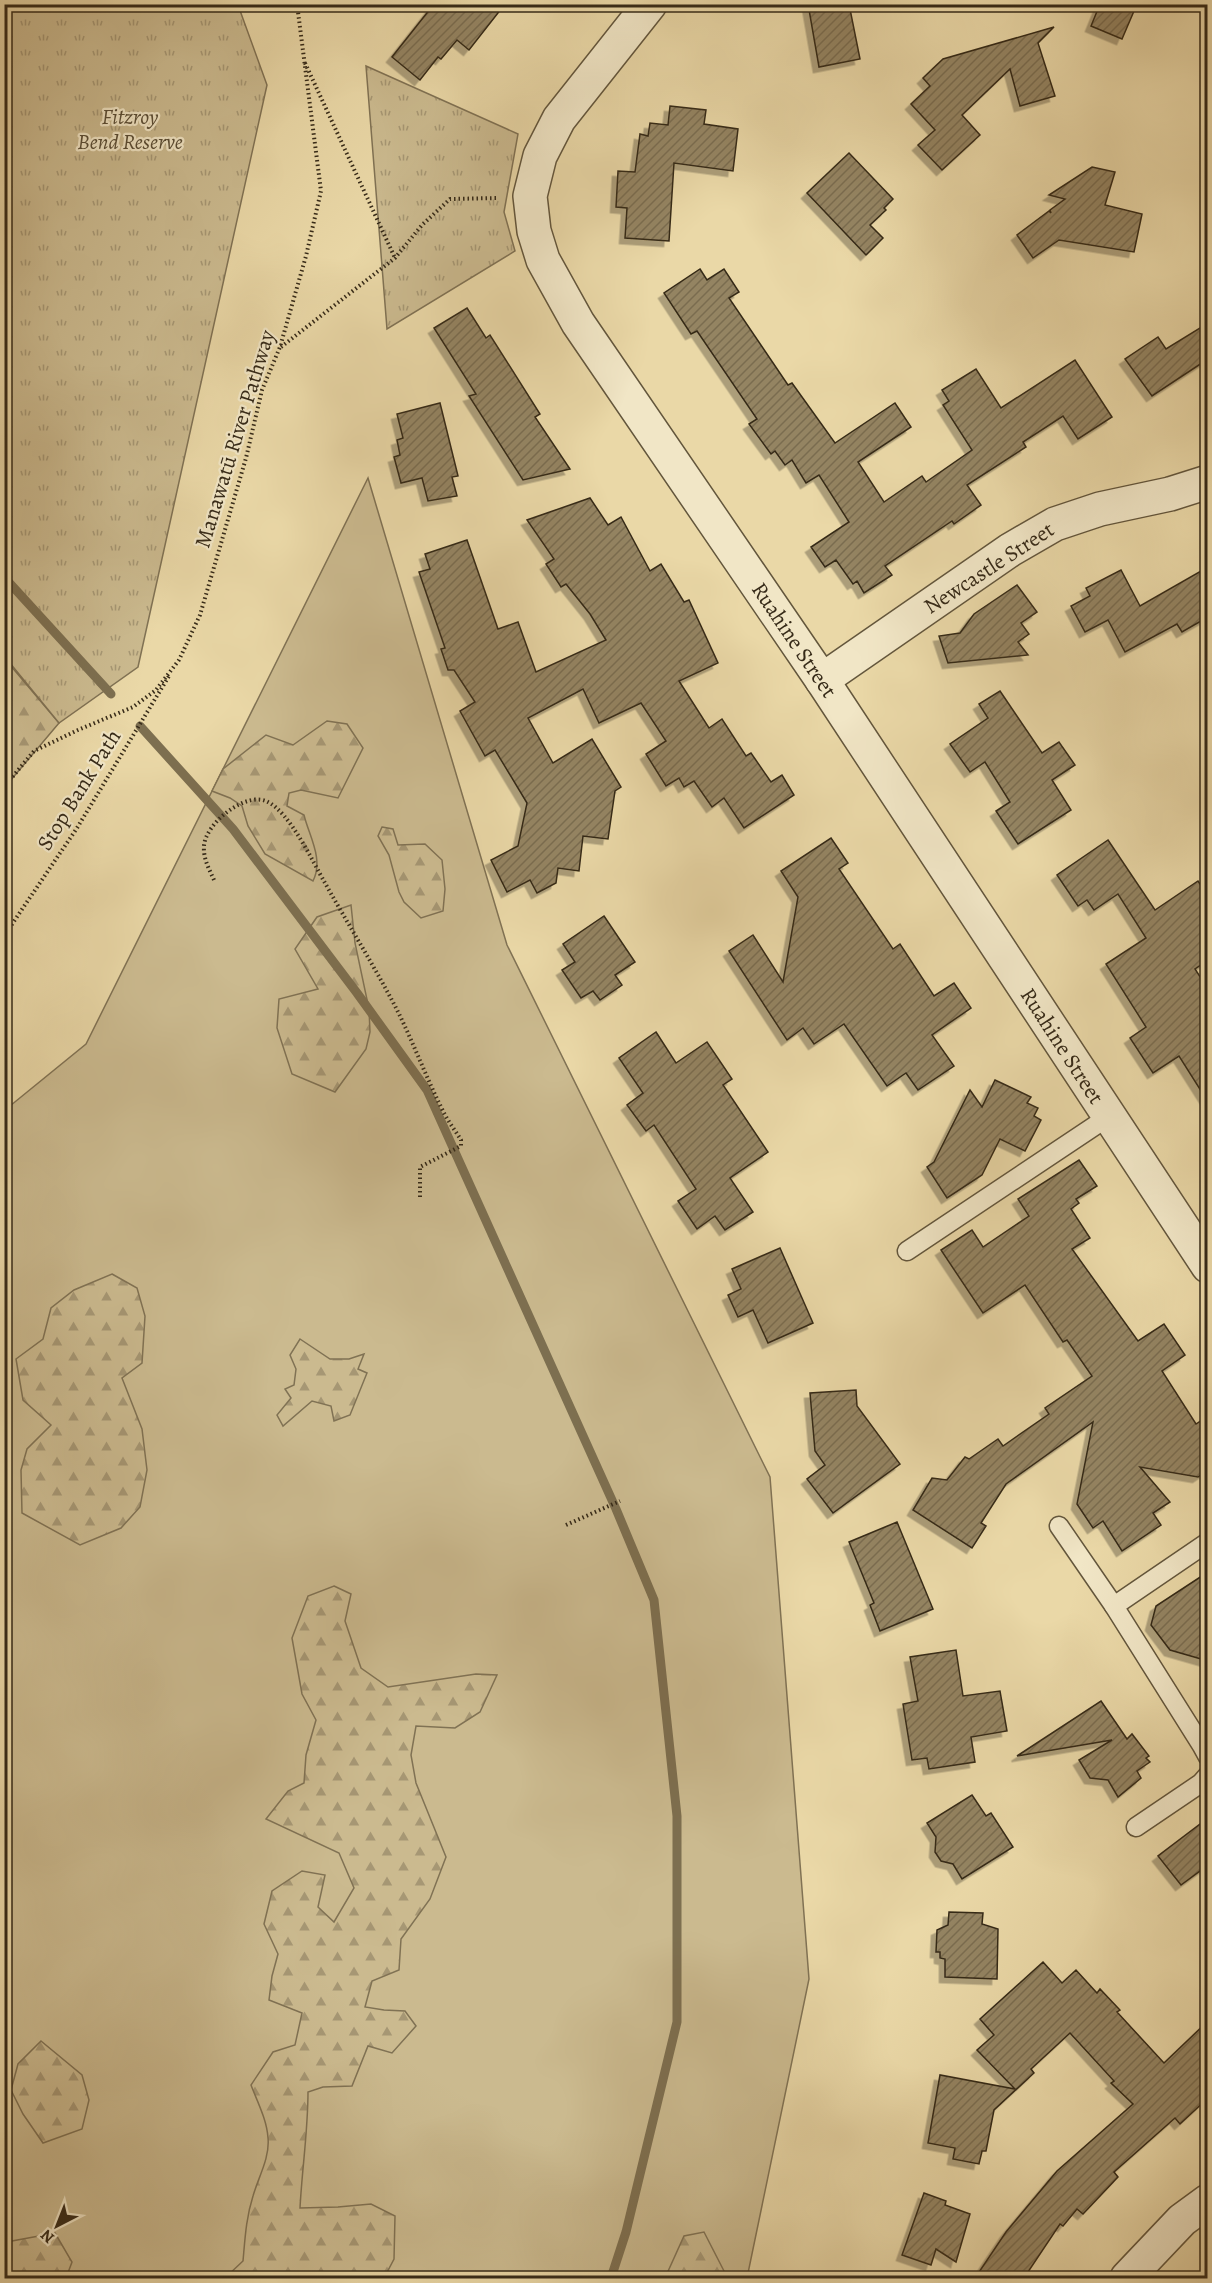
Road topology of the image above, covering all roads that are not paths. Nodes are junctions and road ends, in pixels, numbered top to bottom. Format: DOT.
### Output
graph roads {
  1 [pos="650,4"];
  2 [pos="1208,482"];
  3 [pos="822,680"];
  4 [pos="1108,1117"];
  5 [pos="907,1251"];
  6 [pos="1208,1266"];
  7 [pos="1059,1526"];
  8 [pos="1208,1542"];
  9 [pos="1114,1606"];
  10 [pos="1208,1757"];
  11 [pos="1208,1775"];
  12 [pos="1136,1827"];
  13 [pos="1208,2201"];
  14 [pos="1126,2278"];
  1 -- 3 [label="street, Ruahine Street"];
  2 -- 3 [label="street, Newcastle Street"];
  3 -- 4 [label="street, Ruahine Street"];
  4 -- 5 [label="lane"];
  4 -- 6 [label="street, Ruahine Street"];
  7 -- 9 [label="lane"];
  8 -- 9 [label="lane"];
  9 -- 10 [label="lane"];
  11 -- 12 [label="lane"];
  13 -- 14 [label="street"];
}
